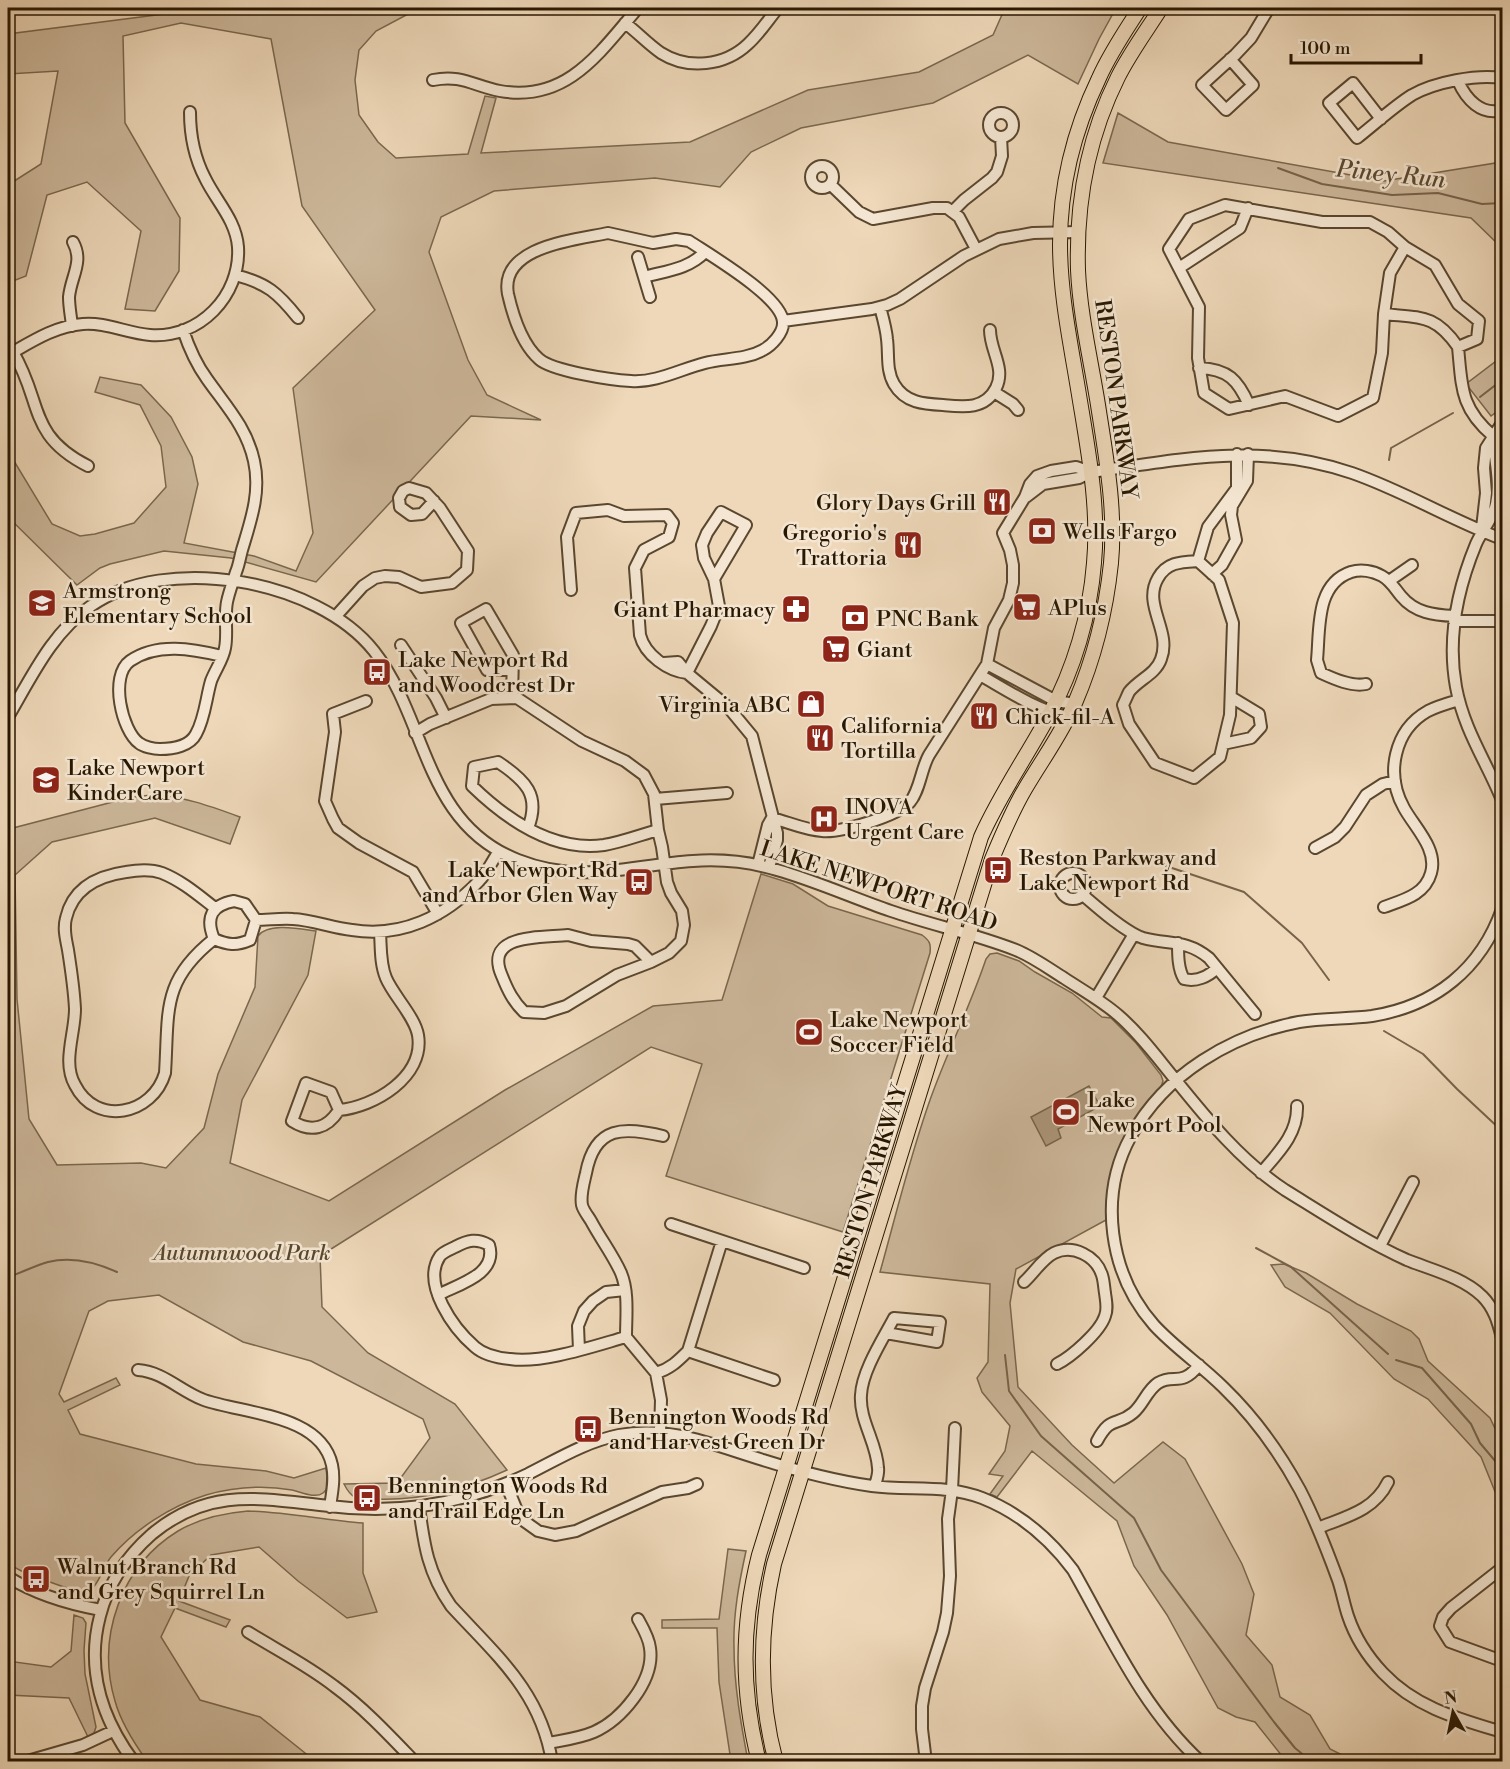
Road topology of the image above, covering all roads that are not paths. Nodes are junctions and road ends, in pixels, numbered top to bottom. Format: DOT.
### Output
graph roads {
  1 [pos="638,8"];
  2 [pos="778,8"];
  3 [pos="1140,8"];
  4 [pos="1161,8"];
  5 [pos="1269,8"];
  6 [pos="625,23"];
  7 [pos="1230,59"];
  8 [pos="1503,78"];
  9 [pos="433,80"];
  10 [pos="1458,81"];
  11 [pos="1503,110"];
  12 [pos="190,112"];
  13 [pos="1381,119"];
  14 [pos="1001,137"];
  15 [pos="831,185"];
  16 [pos="1248,208"];
  17 [pos="953,212"];
  18 [pos="1060,232"];
  19 [pos="1079,232"];
  20 [pos="73,242"];
  21 [pos="1405,247"];
  22 [pos="976,249"];
  23 [pos="705,252"];
  24 [pos="638,257"];
  25 [pos="1179,268"];
  26 [pos="235,275"];
  27 [pos="644,277"];
  28 [pos="650,297"];
  29 [pos="880,308"];
  30 [pos="1384,314"];
  31 [pos="298,318"];
  32 [pos="783,321"];
  33 [pos="72,326"];
  34 [pos="183,330"];
  35 [pos="990,330"];
  36 [pos="1458,347"];
  37 [pos="10,353"];
  38 [pos="1200,368"];
  39 [pos="994,392"];
  40 [pos="1249,405"];
  41 [pos="1018,410"];
  42 [pos="1503,423"];
  43 [pos="1493,436"];
  44 [pos="1243,454"];
  45 [pos="88,466"];
  46 [pos="1108,469"];
  47 [pos="1091,472"];
  48 [pos="434,501"];
  49 [pos="1482,532"];
  50 [pos="1503,539"];
  51 [pos="1198,561"];
  52 [pos="1412,565"];
  53 [pos="1212,574"];
  54 [pos="714,579"];
  55 [pos="1389,581"];
  56 [pos="233,582"];
  57 [pos="572,590"];
  58 [pos="336,616"];
  59 [pos="1454,618"];
  60 [pos="1503,621"];
  61 [pos="401,645"];
  62 [pos="222,656"];
  63 [pos="987,663"];
  64 [pos="512,670"];
  65 [pos="687,673"];
  66 [pos="980,675"];
  67 [pos="1366,684"];
  68 [pos="1231,697"];
  69 [pos="512,698"];
  70 [pos="1459,700"];
  71 [pos="366,701"];
  72 [pos="1075,704"];
  73 [pos="1053,707"];
  74 [pos="8,717"];
  75 [pos="1068,717"];
  76 [pos="446,718"];
  77 [pos="415,733"];
  78 [pos="1223,744"];
  79 [pos="1395,781"];
  80 [pos="727,793"];
  81 [pos="655,799"];
  82 [pos="1503,800"];
  83 [pos="772,818"];
  84 [pos="528,828"];
  85 [pos="658,830"];
  86 [pos="1315,848"];
  87 [pos="499,851"];
  88 [pos="665,864"];
  89 [pos="763,866"];
  90 [pos="1083,895"];
  91 [pos="1384,907"];
  92 [pos="215,908"];
  93 [pos="1503,909"];
  94 [pos="438,914"];
  95 [pos="256,920"];
  96 [pos="951,930"];
  97 [pos="380,932"];
  98 [pos="1134,934"];
  99 [pos="968,935"];
  100 [pos="214,939"];
  101 [pos="1178,943"];
  102 [pos="651,962"];
  103 [pos="1217,968"];
  104 [pos="1096,998"];
  105 [pos="1255,1014"];
  106 [pos="1176,1081"];
  107 [pos="1297,1106"];
  108 [pos="339,1110"];
  109 [pos="663,1136"];
  110 [pos="1262,1173"];
  111 [pos="1413,1182"];
  112 [pos="670,1224"];
  113 [pos="722,1241"];
  114 [pos="1380,1246"];
  115 [pos="804,1268"];
  116 [pos="1124,1275"];
  117 [pos="1104,1281"];
  118 [pos="1024,1282"];
  119 [pos="625,1290"];
  120 [pos="438,1294"];
  121 [pos="886,1333"];
  122 [pos="626,1337"];
  123 [pos="1503,1338"];
  124 [pos="579,1350"];
  125 [pos="688,1351"];
  126 [pos="1057,1364"];
  127 [pos="1199,1365"];
  128 [pos="138,1370"];
  129 [pos="656,1373"];
  130 [pos="774,1380"];
  131 [pos="955,1428"];
  132 [pos="660,1433"];
  133 [pos="1097,1441"];
  134 [pos="786,1466"];
  135 [pos="802,1470"];
  136 [pos="1388,1482"];
  137 [pos="506,1484"];
  138 [pos="697,1484"];
  139 [pos="875,1486"];
  140 [pos="952,1490"];
  141 [pos="330,1507"];
  142 [pos="419,1507"];
  143 [pos="1318,1528"];
  144 [pos="1503,1568"];
  145 [pos="8,1577"];
  146 [pos="102,1610"];
  147 [pos="638,1619"];
  148 [pos="248,1632"];
  149 [pos="1503,1661"];
  150 [pos="113,1731"];
  151 [pos="1503,1732"];
  152 [pos="549,1743"];
  153 [pos="40,1759"];
  154 [pos="24,1761"];
  155 [pos="134,1761"];
  156 [pos="415,1761"];
  157 [pos="552,1761"];
  158 [pos="759,1761"];
  159 [pos="776,1761"];
  160 [pos="926,1761"];
  161 [pos="1201,1761"];
  1 -- 6 [label="street"];
  2 -- 6 [label="street"];
  3 -- 18 [label="main road, RESTON PARKWAY"];
  4 -- 19 [label="main road, RESTON PARKWAY"];
  5 -- 7 [label="street"];
  6 -- 9 [label="street"];
  7 -- 7 [label="street"];
  8 -- 10 [label="street"];
  10 -- 11 [label="street"];
  10 -- 13 [label="street"];
  12 -- 26 [label="street"];
  13 -- 13 [label="street"];
  14 -- 17 [label="street"];
  15 -- 15 [label="street"];
  15 -- 17 [label="street"];
  16 -- 21 [label="street"];
  16 -- 25 [label="street"];
  16 -- 25 [label="street"];
  17 -- 22 [label="street"];
  18 -- 19 [label="street"];
  18 -- 22 [label="street"];
  18 -- 47 [label="main road, RESTON PARKWAY"];
  19 -- 46 [label="main road, RESTON PARKWAY"];
  20 -- 33 [label="street"];
  21 -- 30 [label="street"];
  21 -- 36 [label="street"];
  22 -- 29 [label="street"];
  23 -- 27 [label="street"];
  23 -- 32 [label="street"];
  23 -- 32 [label="street"];
  24 -- 27 [label="street"];
  25 -- 38 [label="street"];
  26 -- 31 [label="street"];
  26 -- 34 [label="street"];
  27 -- 28 [label="street"];
  29 -- 32 [label="street"];
  29 -- 39 [label="street"];
  30 -- 36 [label="street"];
  30 -- 40 [label="street"];
  33 -- 34 [label="street"];
  33 -- 37 [label="street"];
  34 -- 56 [label="street"];
  35 -- 39 [label="street"];
  36 -- 43 [label="street"];
  37 -- 45 [label="street"];
  38 -- 40 [label="street"];
  38 -- 40 [label="street"];
  39 -- 41 [label="street"];
  42 -- 43 [label="street"];
  43 -- 49 [label="street"];
  44 -- 46 [label="street"];
  44 -- 49 [label="street"];
  44 -- 51 [label="street"];
  44 -- 53 [label="street"];
  46 -- 47 [label="street"];
  46 -- 72 [label="main road, RESTON PARKWAY"];
  47 -- 63 [label="street"];
  47 -- 73 [label="main road, RESTON PARKWAY"];
  48 -- 58 [label="street"];
  49 -- 50 [label="street"];
  49 -- 59 [label="street"];
  51 -- 53 [label="street"];
  51 -- 78 [label="street"];
  52 -- 55 [label="street"];
  53 -- 68 [label="street"];
  54 -- 54 [label="street"];
  54 -- 65 [label="street"];
  55 -- 59 [label="street"];
  55 -- 67 [label="street"];
  56 -- 58 [label="street, LAKE NEWPORT ROAD"];
  56 -- 62 [label="street"];
  56 -- 74 [label="street, LAKE NEWPORT ROAD"];
  57 -- 65 [label="street"];
  58 -- 77 [label="street, LAKE NEWPORT ROAD"];
  59 -- 60 [label="street"];
  59 -- 70 [label="street"];
  61 -- 76 [label="street"];
  62 -- 62 [label="street"];
  63 -- 66 [label="street"];
  63 -- 73 [label="street"];
  64 -- 64 [label="street"];
  64 -- 69 [label="street"];
  65 -- 83 [label="street"];
  66 -- 73 [label="street"];
  66 -- 83 [label="street"];
  68 -- 78 [label="street"];
  68 -- 78 [label="street"];
  69 -- 76 [label="street"];
  69 -- 81 [label="street"];
  70 -- 79 [label="street"];
  70 -- 82 [label="street"];
  71 -- 94 [label="street"];
  72 -- 73 [label="street"];
  72 -- 75 [label="main road, RESTON PARKWAY"];
  73 -- 75 [label="street"];
  73 -- 96 [label="main road, RESTON PARKWAY"];
  75 -- 99 [label="main road, RESTON PARKWAY"];
  76 -- 77 [label="street"];
  77 -- 87 [label="street, LAKE NEWPORT ROAD"];
  79 -- 86 [label="street"];
  79 -- 91 [label="street"];
  80 -- 81 [label="street"];
  81 -- 85 [label="street"];
  83 -- 89 [label="street"];
  84 -- 84 [label="street"];
  84 -- 85 [label="street"];
  85 -- 88 [label="street"];
  87 -- 88 [label="street, LAKE NEWPORT ROAD"];
  87 -- 94 [label="street"];
  88 -- 89 [label="street, LAKE NEWPORT ROAD"];
  88 -- 102 [label="street"];
  89 -- 96 [label="street, LAKE NEWPORT ROAD"];
  90 -- 98 [label="street"];
  92 -- 95 [label="street"];
  92 -- 100 [label="street"];
  92 -- 100 [label="street"];
  93 -- 106 [label="street"];
  94 -- 97 [label="street"];
  95 -- 97 [label="street"];
  95 -- 100 [label="street"];
  96 -- 99 [label="street, LAKE NEWPORT ROAD"];
  96 -- 134 [label="main road, RESTON PARKWAY"];
  97 -- 108 [label="street"];
  98 -- 101 [label="street"];
  98 -- 104 [label="street"];
  99 -- 104 [label="street, LAKE NEWPORT ROAD"];
  99 -- 135 [label="main road, RESTON PARKWAY"];
  101 -- 103 [label="street"];
  101 -- 103 [label="street"];
  102 -- 102 [label="street"];
  103 -- 105 [label="street"];
  104 -- 106 [label="street, LAKE NEWPORT ROAD"];
  106 -- 110 [label="street, LAKE NEWPORT ROAD"];
  106 -- 116 [label="street"];
  107 -- 110 [label="street"];
  108 -- 108 [label="street"];
  109 -- 119 [label="street"];
  110 -- 114 [label="street, LAKE NEWPORT ROAD"];
  111 -- 114 [label="street"];
  112 -- 113 [label="street"];
  113 -- 115 [label="street"];
  113 -- 125 [label="street"];
  114 -- 123 [label="street, LAKE NEWPORT ROAD"];
  116 -- 117 [label="street"];
  116 -- 127 [label="street"];
  117 -- 118 [label="street"];
  117 -- 126 [label="street"];
  119 -- 122 [label="street"];
  119 -- 124 [label="street"];
  120 -- 120 [label="street"];
  120 -- 124 [label="street"];
  121 -- 121 [label="street"];
  121 -- 139 [label="street"];
  122 -- 124 [label="street"];
  122 -- 129 [label="street"];
  125 -- 129 [label="street"];
  125 -- 130 [label="street"];
  127 -- 133 [label="street"];
  127 -- 143 [label="street"];
  128 -- 141 [label="street"];
  129 -- 132 [label="street"];
  131 -- 140 [label="street"];
  132 -- 134 [label="street"];
  132 -- 137 [label="street"];
  134 -- 135 [label="street"];
  134 -- 158 [label="main road, RESTON PARKWAY"];
  135 -- 139 [label="street"];
  135 -- 159 [label="main road, RESTON PARKWAY"];
  136 -- 143 [label="street"];
  137 -- 138 [label="street"];
  137 -- 142 [label="street"];
  139 -- 140 [label="street"];
  140 -- 160 [label="street"];
  140 -- 161 [label="street"];
  141 -- 142 [label="street"];
  141 -- 146 [label="street"];
  142 -- 152 [label="street"];
  143 -- 151 [label="street"];
  144 -- 149 [label="street"];
  145 -- 146 [label="street"];
  146 -- 150 [label="street"];
  147 -- 152 [label="street"];
  148 -- 156 [label="street"];
  150 -- 153 [label="street"];
  150 -- 155 [label="street"];
  152 -- 157 [label="street"];
  153 -- 154 [label="street"];
}
